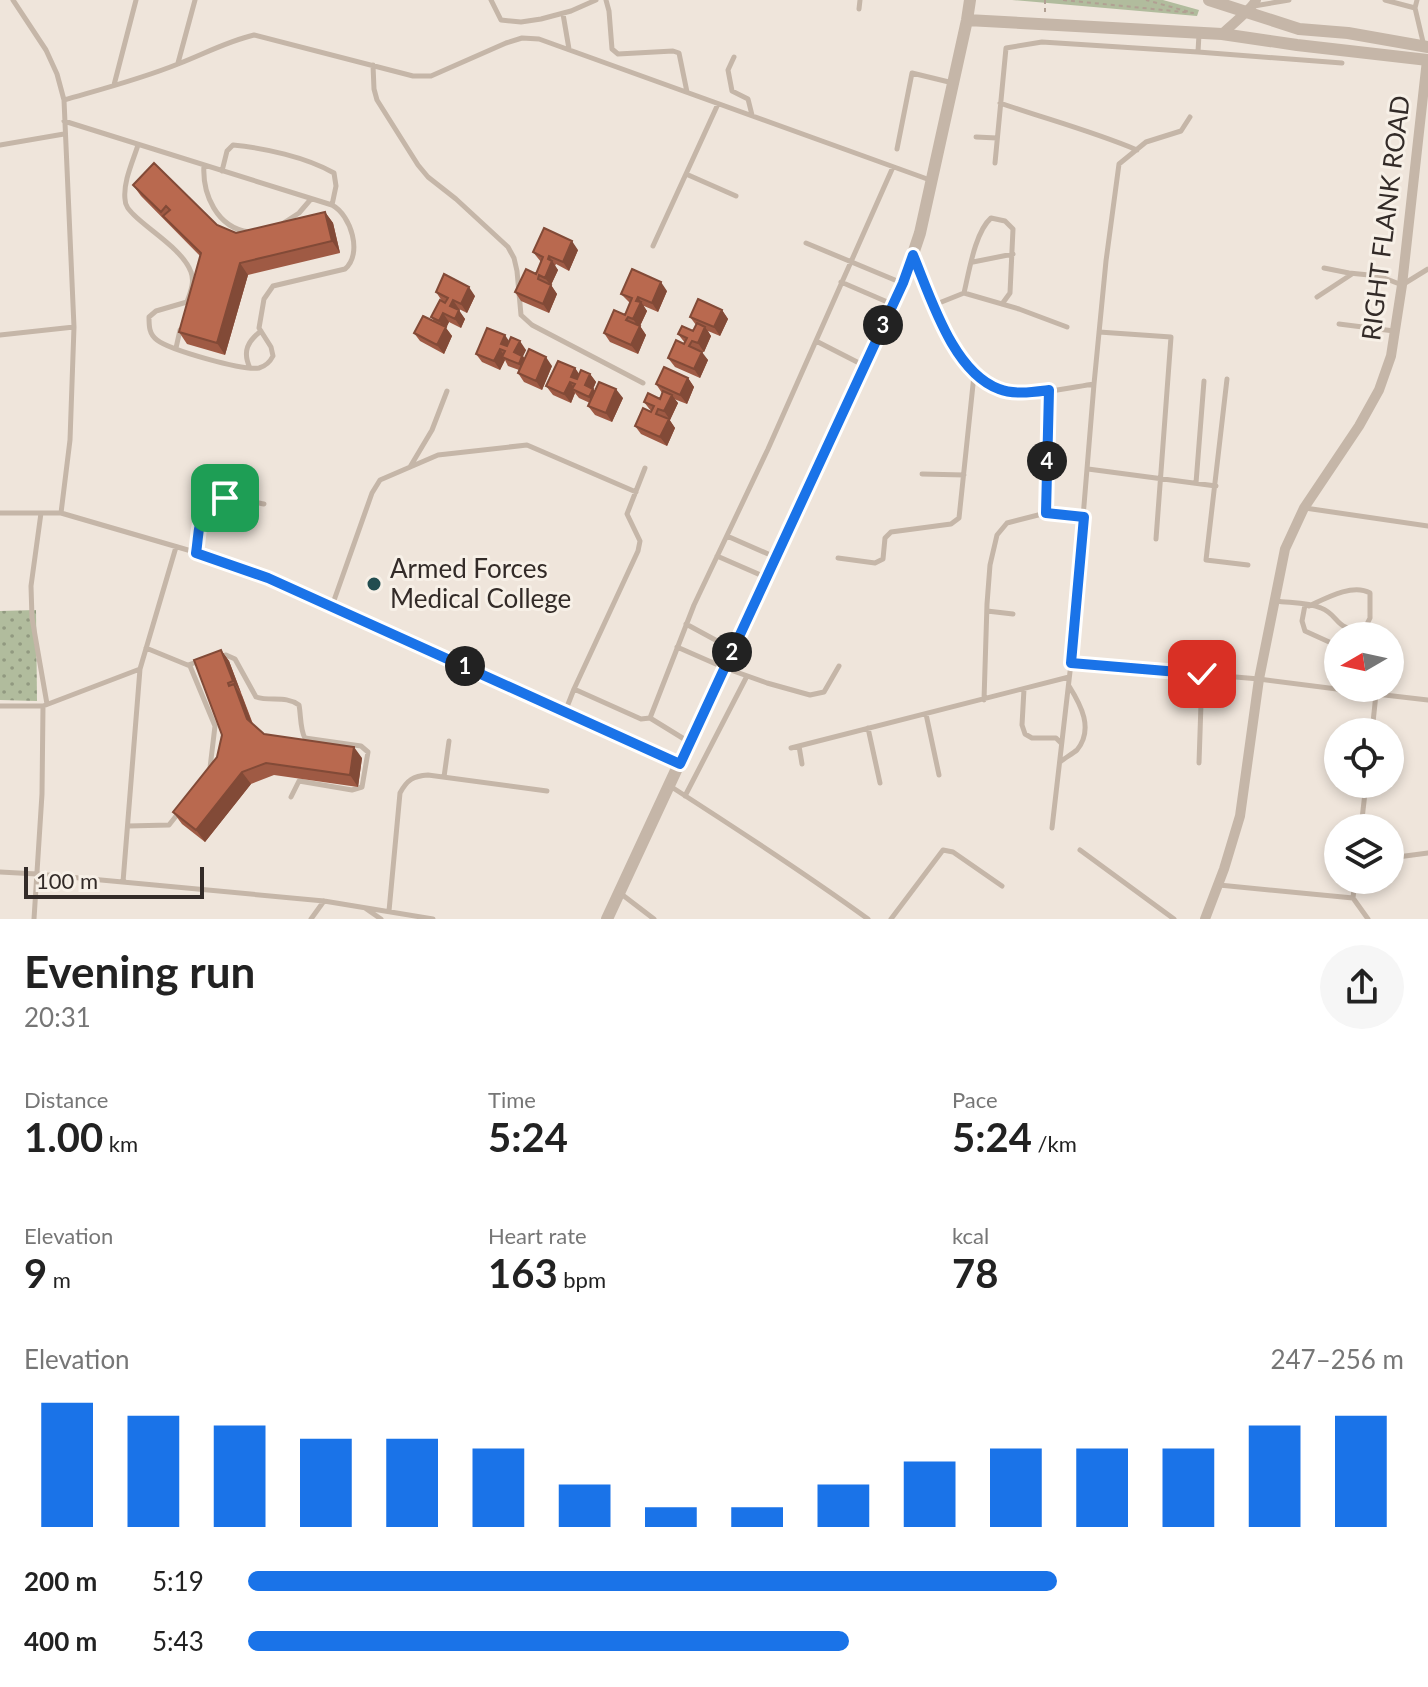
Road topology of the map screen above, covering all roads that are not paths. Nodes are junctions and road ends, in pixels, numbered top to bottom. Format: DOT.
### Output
graph roads {
  1 [pos="13,0"];
  2 [pos="136,0"];
  3 [pos="195,0"];
  4 [pos="491,0"];
  5 [pos="596,0"];
  6 [pos="606,0"];
  7 [pos="860,0"];
  8 [pos="970,0"];
  9 [pos="1209,0"];
  10 [pos="1289,0"];
  11 [pos="1385,0"];
  12 [pos="1417,0"];
  13 [pos="1251,6"];
  14 [pos="1415,8"];
  15 [pos="859,9"];
  16 [pos="563,14"];
  17 [pos="967,20"];
  18 [pos="1200,33"];
  19 [pos="1222,34"];
  20 [pos="569,50"];
  21 [pos="1198,52"];
  22 [pos="1427,53"];
  23 [pos="734,57"];
  24 [pos="1342,63"];
  25 [pos="178,64"];
  26 [pos="373,65"];
  27 [pos="954,83"];
  28 [pos="114,86"];
  29 [pos="688,93"];
  30 [pos="64,100"];
  31 [pos="1000,103"];
  32 [pos="718,104"];
  33 [pos="752,116"];
  34 [pos="1190,117"];
  35 [pos="64,121"];
  36 [pos="64,134"];
  37 [pos="976,137"];
  38 [pos="997,138"];
  39 [pos="0,145"];
  40 [pos="138,145"];
  41 [pos="897,149"];
  42 [pos="1137,150"];
  43 [pos="995,163"];
  44 [pos="204,165"];
  45 [pos="893,167"];
  46 [pos="222,171"];
  47 [pos="686,174"];
  48 [pos="932,181"];
  49 [pos="736,196"];
  50 [pos="311,199"];
  51 [pos="332,205"];
  52 [pos="281,224"];
  53 [pos="256,231"];
  54 [pos="806,243"];
  55 [pos="653,246"];
  56 [pos="1013,254"];
  57 [pos="913,255"];
  58 [pos="851,260"];
  59 [pos="972,262"];
  60 [pos="1324,268"];
  61 [pos="1428,269"];
  62 [pos="1353,274"];
  63 [pos="841,282"];
  64 [pos="903,283"];
  65 [pos="1402,285"];
  66 [pos="964,293"];
  67 [pos="1317,297"];
  68 [pos="187,302"];
  69 [pos="893,304"];
  70 [pos="1002,304"];
  71 [pos="934,305"];
  72 [pos="1339,324"];
  73 [pos="74,327"];
  74 [pos="1067,327"];
  75 [pos="261,331"];
  76 [pos="1395,331"];
  77 [pos="1099,332"];
  78 [pos="0,335"];
  79 [pos="816,341"];
  80 [pos="176,348"];
  81 [pos="864,366"];
  82 [pos="250,368"];
  83 [pos="974,374"];
  84 [pos="1227,379"];
  85 [pos="1204,381"];
  86 [pos="643,383"];
  87 [pos="1094,384"];
  88 [pos="1049,390"];
  89 [pos="447,391"];
  90 [pos="410,468"];
  91 [pos="645,468"];
  92 [pos="1088,469"];
  93 [pos="922,474"];
  94 [pos="964,475"];
  95 [pos="1161,478"];
  96 [pos="1196,483"];
  97 [pos="1216,486"];
  98 [pos="636,492"];
  99 [pos="264,504"];
  100 [pos="1304,508"];
  101 [pos="0,513"];
  102 [pos="41,513"];
  103 [pos="61,513"];
  104 [pos="1046,513"];
  105 [pos="1084,517"];
  106 [pos="1428,526"];
  107 [pos="727,536"];
  108 [pos="1156,539"];
  109 [pos="176,547"];
  110 [pos="196,553"];
  111 [pos="717,556"];
  112 [pos="775,558"];
  113 [pos="838,558"];
  114 [pos="1248,565"];
  115 [pos="766,578"];
  116 [pos="1275,601"];
  117 [pos="1307,605"];
  118 [pos="332,606"];
  119 [pos="987,611"];
  120 [pos="1013,614"];
  121 [pos="1340,622"];
  122 [pos="1368,622"];
  123 [pos="686,624"];
  124 [pos="1324,640"];
  125 [pos="677,647"];
  126 [pos="146,648"];
  127 [pos="733,649"];
  128 [pos="217,657"];
  129 [pos="207,659"];
  130 [pos="1071,663"];
  131 [pos="188,665"];
  132 [pos="839,666"];
  133 [pos="725,668"];
  134 [pos="140,669"];
  135 [pos="1202,674"];
  136 [pos="747,676"];
  137 [pos="1069,677"];
  138 [pos="1259,679"];
  139 [pos="1068,685"];
  140 [pos="1324,687"];
  141 [pos="574,689"];
  142 [pos="1024,689"];
  143 [pos="1404,697"];
  144 [pos="984,700"];
  145 [pos="1428,700"];
  146 [pos="45,705"];
  147 [pos="0,706"];
  148 [pos="565,712"];
  149 [pos="926,714"];
  150 [pos="650,718"];
  151 [pos="868,728"];
  152 [pos="449,741"];
  153 [pos="690,742"];
  154 [pos="1061,743"];
  155 [pos="799,746"];
  156 [pos="791,748"];
  157 [pos="1059,763"];
  158 [pos="1199,763"];
  159 [pos="680,764"];
  160 [pos="802,764"];
  161 [pos="210,774"];
  162 [pos="939,775"];
  163 [pos="444,777"];
  164 [pos="880,783"];
  165 [pos="669,786"];
  166 [pos="547,791"];
  167 [pos="685,796"];
  168 [pos="291,797"];
  169 [pos="185,805"];
  170 [pos="128,826"];
  171 [pos="1052,828"];
  172 [pos="1080,850"];
  173 [pos="1428,853"];
  174 [pos="1404,856"];
  175 [pos="0,872"];
  176 [pos="37,874"];
  177 [pos="123,882"];
  178 [pos="1218,885"];
  179 [pos="1002,886"];
  180 [pos="619,892"];
  181 [pos="1353,894"];
  182 [pos="1353,898"];
  183 [pos="324,901"];
  184 [pos="363,906"];
  185 [pos="389,911"];
  186 [pos="34,919"];
  187 [pos="311,919"];
  188 [pos="381,919"];
  189 [pos="433,919"];
  190 [pos="607,919"];
  191 [pos="654,919"];
  192 [pos="868,919"];
  193 [pos="891,919"];
  194 [pos="1174,919"];
  195 [pos="1205,919"];
  196 [pos="1368,919"];
  1 -- 30 [label="lane"];
  2 -- 28 [label="lane"];
  3 -- 25 [label="lane"];
  4 -- 16 [label="lane"];
  5 -- 16 [label="lane"];
  6 -- 29 [label="lane"];
  7 -- 15 [label="lane"];
  8 -- 17 [label="street"];
  9 -- 13 [label="street"];
  10 -- 13 [label="lane"];
  11 -- 14 [label="lane"];
  12 -- 14 [label="lane"];
  13 -- 19 [label="street"];
  13 -- 22 [label="street"];
  14 -- 22 [label="lane"];
  16 -- 20 [label="lane"];
  17 -- 18 [label="street"];
  17 -- 27 [label="street"];
  18 -- 19 [label="street"];
  18 -- 21 [label="lane"];
  19 -- 22 [label="street"];
  20 -- 26 [label="lane"];
  20 -- 29 [label="lane"];
  21 -- 24 [label="lane"];
  21 -- 31 [label="lane"];
  22 -- 65 [label="street, RIGHT FLANK ROAD"];
  23 -- 33 [label="lane"];
  25 -- 26 [label="lane"];
  25 -- 28 [label="lane"];
  26 -- 86 [label="lane"];
  27 -- 41 [label="lane"];
  27 -- 48 [label="street"];
  28 -- 30 [label="lane"];
  29 -- 32 [label="lane"];
  30 -- 35 [label="lane"];
  31 -- 38 [label="lane"];
  31 -- 42 [label="lane"];
  32 -- 33 [label="lane"];
  32 -- 47 [label="lane"];
  33 -- 45 [label="lane"];
  34 -- 42 [label="lane"];
  35 -- 36 [label="lane"];
  35 -- 40 [label="lane"];
  36 -- 39 [label="lane"];
  36 -- 73 [label="lane"];
  37 -- 38 [label="lane"];
  38 -- 43 [label="lane"];
  40 -- 44 [label="lane"];
  40 -- 68 [label="lane"];
  42 -- 77 [label="lane"];
  44 -- 46 [label="lane"];
  44 -- 53 [label="lane"];
  45 -- 48 [label="lane"];
  45 -- 58 [label="lane"];
  46 -- 50 [label="lane"];
  46 -- 51 [label="lane"];
  47 -- 49 [label="lane"];
  47 -- 55 [label="lane"];
  48 -- 57 [label="street"];
  50 -- 51 [label="lane"];
  50 -- 52 [label="lane"];
  51 -- 75 [label="lane"];
  54 -- 58 [label="lane"];
  56 -- 59 [label="lane"];
  56 -- 59 [label="lane"];
  56 -- 70 [label="lane"];
  57 -- 64 [label="street"];
  57 -- 71 [label="lane"];
  58 -- 63 [label="lane"];
  58 -- 64 [label="lane"];
  59 -- 66 [label="lane"];
  60 -- 62 [label="lane"];
  61 -- 65 [label="lane"];
  62 -- 65 [label="lane"];
  62 -- 67 [label="lane"];
  63 -- 69 [label="lane"];
  63 -- 79 [label="lane"];
  64 -- 69 [label="street"];
  65 -- 76 [label="street, RIGHT FLANK ROAD"];
  66 -- 70 [label="lane"];
  66 -- 71 [label="lane"];
  68 -- 80 [label="lane"];
  68 -- 80 [label="lane"];
  69 -- 81 [label="street"];
  70 -- 74 [label="lane"];
  71 -- 83 [label="lane"];
  72 -- 76 [label="lane"];
  73 -- 78 [label="lane"];
  73 -- 103 [label="lane"];
  75 -- 82 [label="lane"];
  75 -- 82 [label="lane"];
  76 -- 100 [label="street, RIGHT FLANK ROAD"];
  77 -- 87 [label="lane"];
  77 -- 95 [label="lane"];
  79 -- 81 [label="lane"];
  79 -- 107 [label="lane"];
  80 -- 82 [label="lane"];
  81 -- 112 [label="street"];
  83 -- 88 [label="lane"];
  83 -- 94 [label="lane"];
  84 -- 97 [label="lane"];
  85 -- 96 [label="lane"];
  87 -- 88 [label="lane"];
  87 -- 92 [label="lane"];
  88 -- 104 [label="lane"];
  89 -- 90 [label="lane"];
  90 -- 98 [label="lane"];
  90 -- 118 [label="lane"];
  91 -- 98 [label="lane"];
  92 -- 95 [label="lane"];
  92 -- 105 [label="lane"];
  93 -- 94 [label="lane"];
  94 -- 113 [label="lane"];
  95 -- 96 [label="lane"];
  95 -- 108 [label="lane"];
  96 -- 97 [label="lane"];
  97 -- 114 [label="lane"];
  98 -- 141 [label="lane"];
  99 -- 110 [label="lane"];
  100 -- 106 [label="lane"];
  100 -- 116 [label="street, RIGHT FLANK ROAD"];
  101 -- 102 [label="lane"];
  102 -- 103 [label="lane"];
  102 -- 146 [label="lane"];
  103 -- 109 [label="lane"];
  104 -- 105 [label="lane"];
  104 -- 119 [label="lane"];
  105 -- 130 [label="lane"];
  107 -- 111 [label="lane"];
  107 -- 112 [label="lane"];
  109 -- 110 [label="lane"];
  109 -- 126 [label="lane"];
  110 -- 118 [label="lane"];
  111 -- 115 [label="lane"];
  111 -- 123 [label="lane"];
  112 -- 115 [label="street"];
  115 -- 127 [label="street"];
  116 -- 117 [label="lane"];
  116 -- 138 [label="street, RIGHT FLANK ROAD"];
  117 -- 121 [label="lane"];
  117 -- 122 [label="lane"];
  117 -- 124 [label="lane"];
  118 -- 148 [label="lane"];
  119 -- 120 [label="lane"];
  119 -- 144 [label="lane"];
  123 -- 125 [label="lane"];
  123 -- 127 [label="lane"];
  125 -- 133 [label="lane"];
  125 -- 150 [label="lane"];
  126 -- 131 [label="lane"];
  126 -- 134 [label="lane"];
  127 -- 133 [label="street"];
  128 -- 168 [label="lane"];
  129 -- 131 [label="lane"];
  130 -- 135 [label="lane"];
  130 -- 137 [label="lane"];
  131 -- 161 [label="lane"];
  132 -- 136 [label="lane"];
  133 -- 136 [label="lane"];
  133 -- 153 [label="street"];
  134 -- 146 [label="lane"];
  134 -- 170 [label="lane"];
  135 -- 138 [label="lane"];
  135 -- 158 [label="lane"];
  136 -- 167 [label="lane"];
  137 -- 139 [label="lane"];
  137 -- 142 [label="lane"];
  138 -- 140 [label="lane"];
  138 -- 178 [label="street, RIGHT FLANK ROAD"];
  139 -- 154 [label="lane"];
  139 -- 157 [label="lane"];
  141 -- 148 [label="lane"];
  141 -- 150 [label="lane"];
  142 -- 144 [label="lane"];
  142 -- 154 [label="lane"];
  143 -- 145 [label="lane"];
  144 -- 149 [label="lane"];
  146 -- 147 [label="lane"];
  146 -- 176 [label="lane"];
  148 -- 159 [label="lane"];
  149 -- 151 [label="lane"];
  149 -- 162 [label="lane"];
  150 -- 153 [label="lane"];
  151 -- 155 [label="lane"];
  151 -- 164 [label="lane"];
  152 -- 163 [label="lane"];
  153 -- 159 [label="street"];
  154 -- 157 [label="lane"];
  155 -- 156 [label="lane"];
  155 -- 160 [label="lane"];
  157 -- 171 [label="lane"];
  159 -- 165 [label="street"];
  163 -- 166 [label="lane"];
  163 -- 185 [label="lane"];
  165 -- 167 [label="lane"];
  165 -- 180 [label="street"];
  167 -- 192 [label="lane"];
  169 -- 170 [label="lane"];
  170 -- 177 [label="lane"];
  172 -- 194 [label="lane"];
  173 -- 174 [label="lane"];
  175 -- 176 [label="lane"];
  176 -- 177 [label="lane"];
  176 -- 186 [label="lane"];
  177 -- 183 [label="lane"];
  178 -- 182 [label="lane"];
  178 -- 195 [label="street, RIGHT FLANK ROAD"];
  179 -- 193 [label="lane"];
  180 -- 190 [label="street"];
  180 -- 191 [label="lane"];
  181 -- 182 [label="lane"];
  182 -- 196 [label="lane"];
  183 -- 184 [label="lane"];
  183 -- 187 [label="lane"];
  184 -- 185 [label="lane"];
  184 -- 188 [label="lane"];
  185 -- 189 [label="lane"];
}
